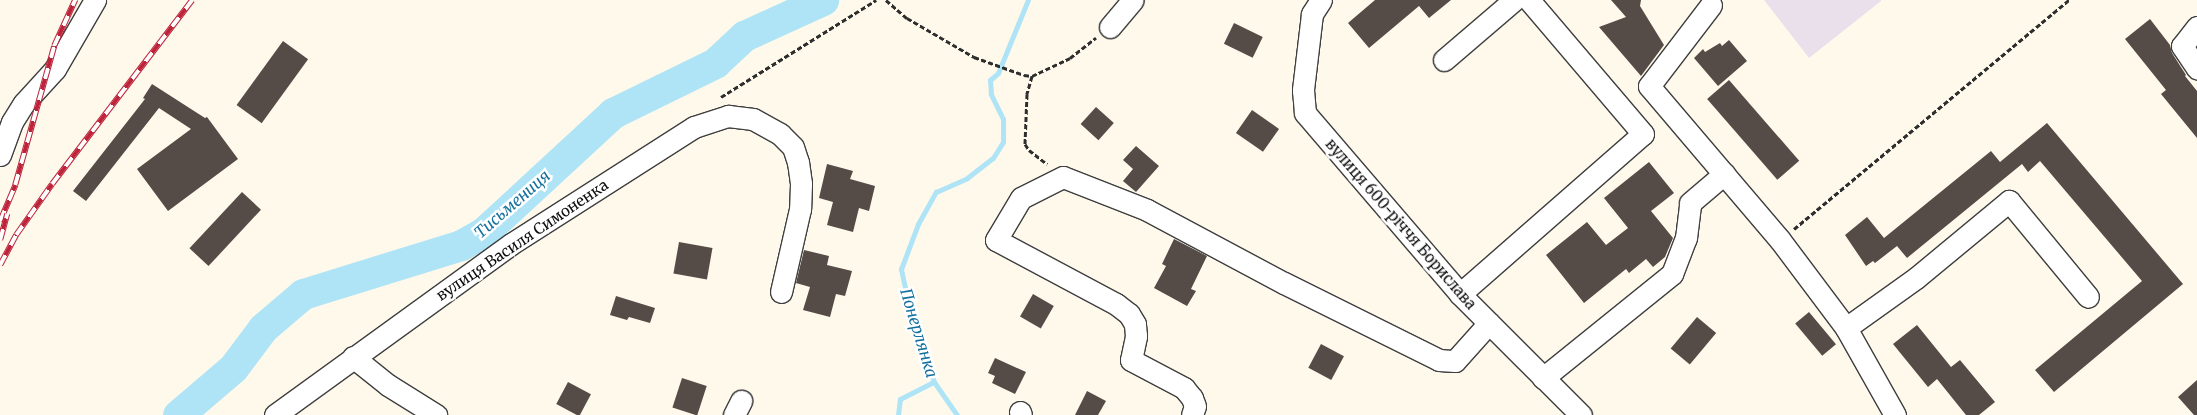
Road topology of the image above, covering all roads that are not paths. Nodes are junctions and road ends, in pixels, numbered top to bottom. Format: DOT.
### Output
graph roads {
  1 [pos="95,0"];
  2 [pos="1133,0"];
  3 [pos="1321,0"];
  4 [pos="1514,0"];
  5 [pos="1529,0"];
  6 [pos="1711,5"];
  7 [pos="1110,27"];
  8 [pos="2197,27"];
  9 [pos="1444,60"];
  10 [pos="2197,68"];
  11 [pos="1649,86"];
  12 [pos="1622,107"];
  13 [pos="1670,113"];
  14 [pos="1643,134"];
  15 [pos="0,155"];
  16 [pos="1724,174"];
  17 [pos="781,292"];
  18 [pos="1460,294"];
  19 [pos="2088,297"];
  20 [pos="1489,323"];
  21 [pos="1846,328"];
  22 [pos="352,357"];
  23 [pos="1543,378"];
  24 [pos="1573,412"];
  25 [pos="275,415"];
  26 [pos="436,415"];
  27 [pos="1192,415"];
  28 [pos="1895,415"];
  1 -- 15 [label="street"];
  2 -- 7 [label="street"];
  3 -- 18 [label="street, вулиця 600-річчя Борислава"];
  4 -- 9 [label="street"];
  5 -- 12 [label="street"];
  6 -- 11 [label="street"];
  8 -- 10 [label="street"];
  11 -- 12 [label="street"];
  11 -- 13 [label="street"];
  12 -- 14 [label="street"];
  13 -- 14 [label="street"];
  13 -- 16 [label="street"];
  14 -- 18 [label="street"];
  16 -- 21 [label="street"];
  16 -- 23 [label="street"];
  17 -- 22 [label="street, вулиця Василя Симоненка"];
  18 -- 20 [label="street, вулиця 600-річчя Борислава"];
  19 -- 21 [label="street"];
  20 -- 23 [label="street, вулиця 600-річчя Борислава"];
  20 -- 27 [label="street"];
  21 -- 28 [label="street"];
  22 -- 25 [label="street, вулиця Василя Симоненка"];
  22 -- 26 [label="street"];
  23 -- 24 [label="street, вулиця 600-річчя Борислава"];
}
